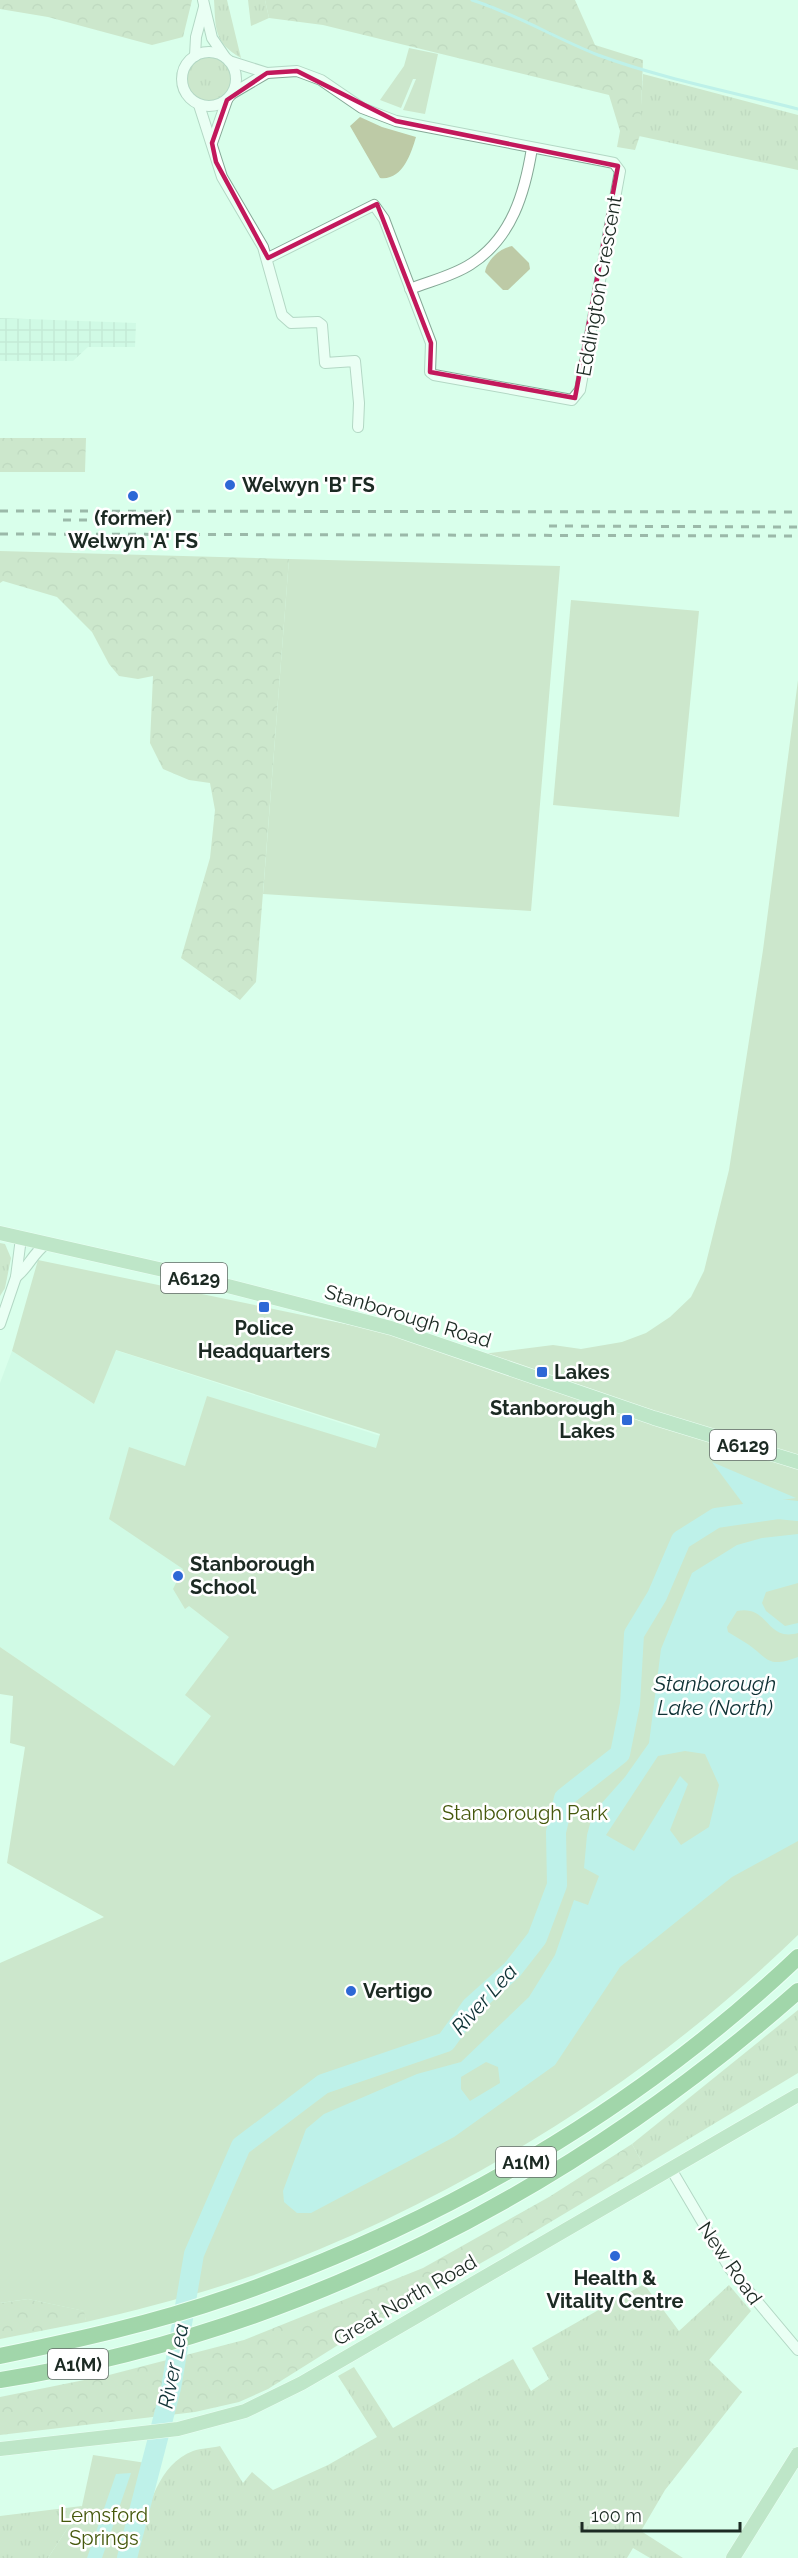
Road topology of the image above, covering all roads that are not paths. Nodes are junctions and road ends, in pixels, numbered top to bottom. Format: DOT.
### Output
graph roads {
  1 [pos="204,3"];
  2 [pos="195,56"];
  3 [pos="227,59"];
  4 [pos="267,73"];
  5 [pos="230,96"];
  6 [pos="199,105"];
  7 [pos="212,144"];
  8 [pos="532,148"];
  9 [pos="268,258"];
  10 [pos="410,289"];
  11 [pos="358,427"];
  12 [pos="0,1233"];
  13 [pos="21,1238"];
  14 [pos="46,1244"];
  15 [pos="16,1277"];
  16 [pos="3,1308"];
  17 [pos="0,1324"];
  18 [pos="798,1462"];
  19 [pos="798,1957"];
  20 [pos="798,1991"];
  21 [pos="798,2095"];
  22 [pos="671,2169"];
  23 [pos="798,2350"];
  24 [pos="0,2356"];
  25 [pos="0,2379"];
  26 [pos="0,2449"];
  27 [pos="798,2454"];
  28 [pos="733,2558"];
  1 -- 2 [label="street"];
  1 -- 3 [label="street"];
  2 -- 3 [label="street"];
  2 -- 6 [label="street"];
  3 -- 4 [label="street, Eddington Crescent"];
  3 -- 5 [label="street"];
  4 -- 5 [label="street"];
  4 -- 8 [label="street, Eddington Crescent"];
  5 -- 6 [label="street"];
  5 -- 7 [label="street"];
  6 -- 7 [label="street"];
  7 -- 9 [label="street"];
  8 -- 10 [label="street"];
  8 -- 10 [label="street, Eddington Crescent"];
  9 -- 10 [label="street, Eddington Crescent"];
  9 -- 11 [label="street"];
  12 -- 13 [label="main road, Stanborough Road / A6129"];
  13 -- 14 [label="main road, Stanborough Road / A6129"];
  13 -- 15 [label="street"];
  14 -- 15 [label="street"];
  14 -- 18 [label="main road, Stanborough Road / A6129"];
  15 -- 16 [label="street"];
  16 -- 17 [label="street"];
  19 -- 24 [label="highway, A1(M)"];
  20 -- 25 [label="highway, A1(M)"];
  21 -- 22 [label="main road, Great North Road"];
  22 -- 23 [label="street, New Road"];
  22 -- 26 [label="main road, Great North Road"];
  27 -- 28 [label="main road"];
}
